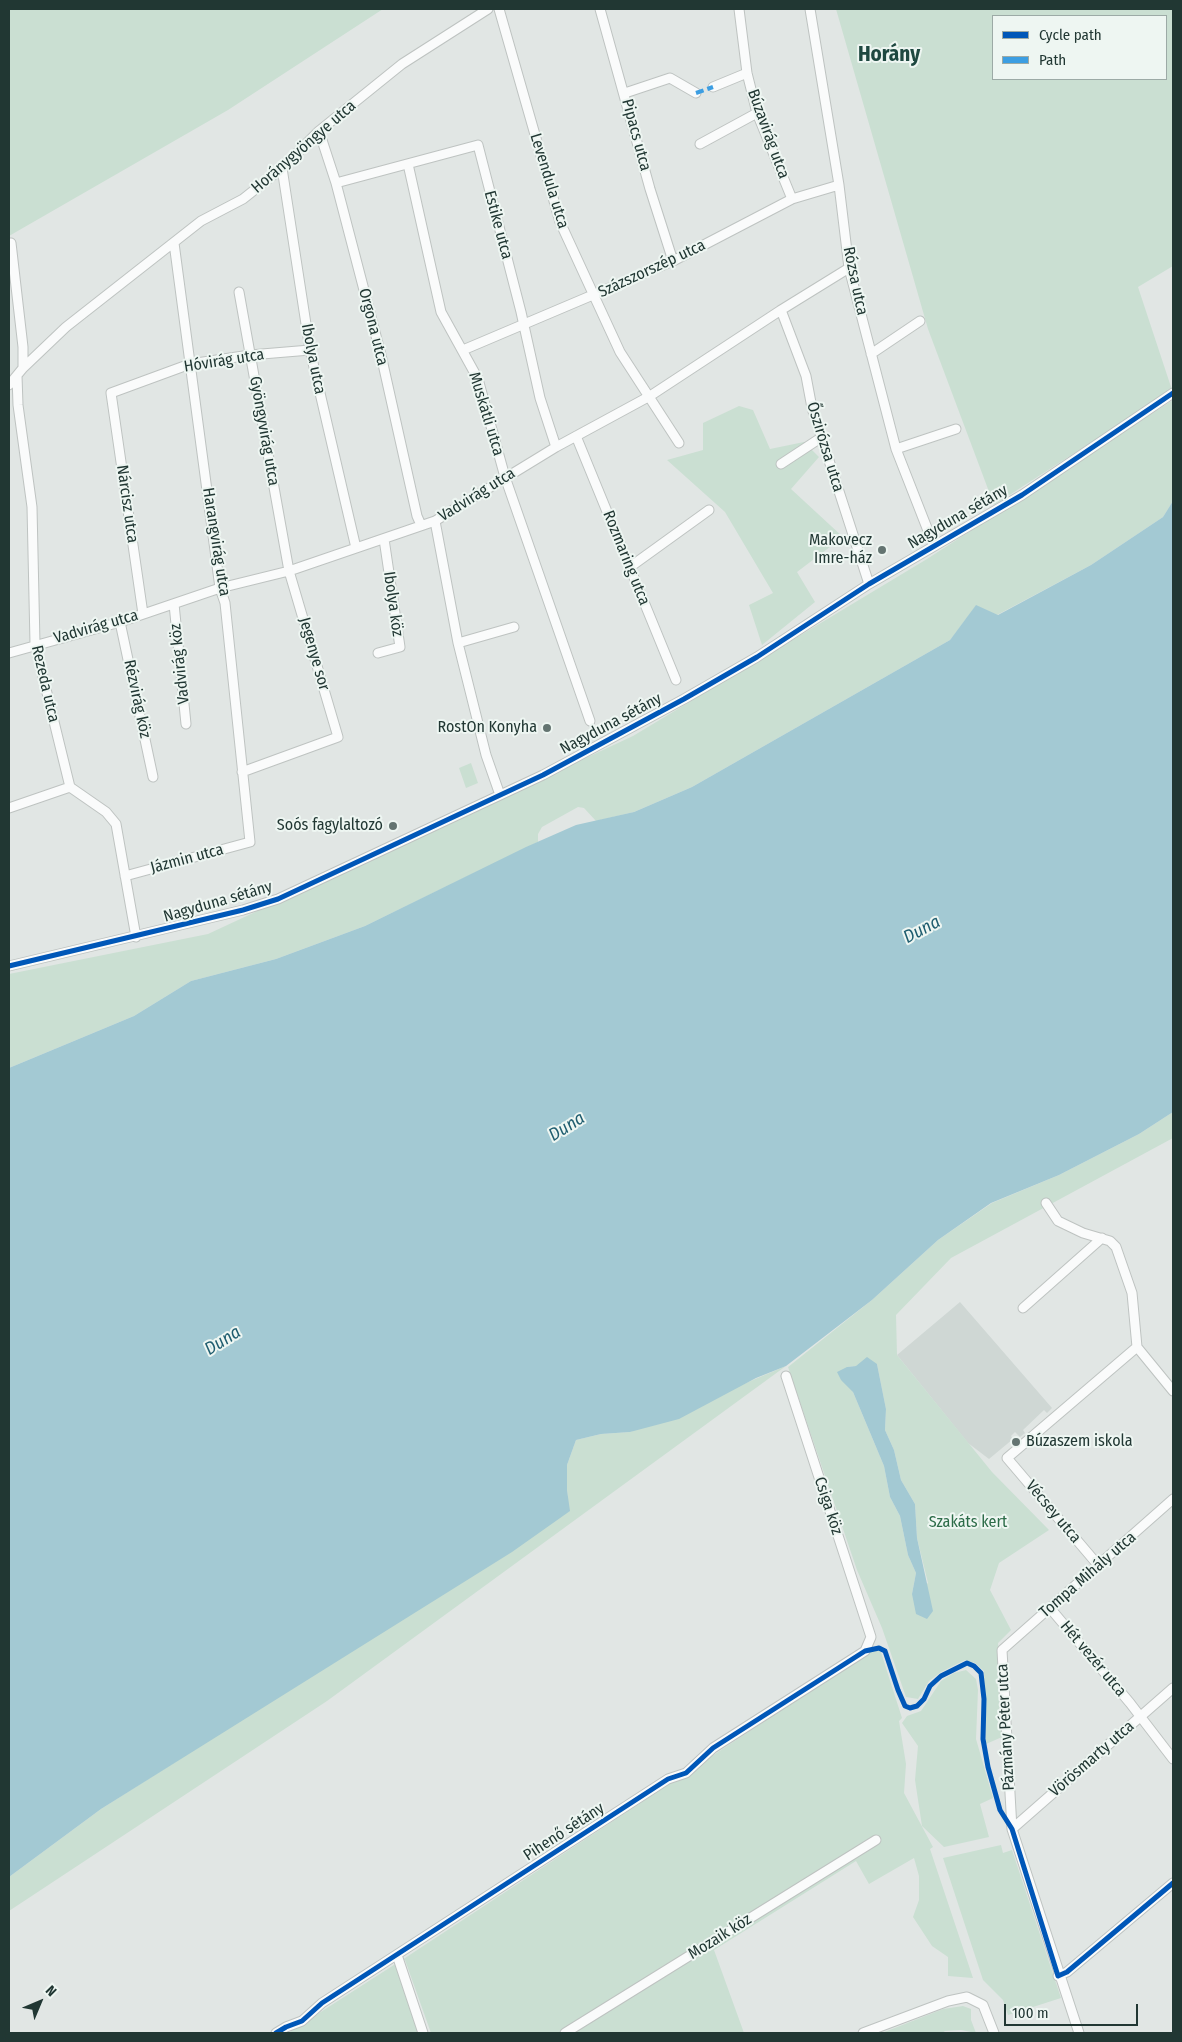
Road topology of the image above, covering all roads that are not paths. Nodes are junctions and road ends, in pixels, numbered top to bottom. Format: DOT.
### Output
graph roads {
  1 [pos="488,9"];
  2 [pos="499,9"];
  3 [pos="600,9"];
  4 [pos="739,9"];
  5 [pos="810,9"];
  6 [pos="747,73"];
  7 [pos="713,88"];
  8 [pos="625,93"];
  9 [pos="696,93"];
  10 [pos="757,113"];
  11 [pos="319,131"];
  12 [pos="700,144"];
  13 [pos="408,164"];
  14 [pos="282,168"];
  15 [pos="336,183"];
  16 [pos="839,185"];
  17 [pos="792,199"];
  18 [pos="11,243"];
  19 [pos="174,243"];
  20 [pos="673,262"];
  21 [pos="850,268"];
  22 [pos="239,292"];
  23 [pos="593,296"];
  24 [pos="781,310"];
  25 [pos="920,321"];
  26 [pos="524,325"];
  27 [pos="310,350"];
  28 [pos="464,350"];
  29 [pos="872,354"];
  30 [pos="250,355"];
  31 [pos="190,364"];
  32 [pos="23,368"];
  33 [pos="17,376"];
  34 [pos="9,385"];
  35 [pos="112,393"];
  36 [pos="1173,393"];
  37 [pos="650,396"];
  38 [pos="9,399"];
  39 [pos="18,405"];
  40 [pos="956,429"];
  41 [pos="576,436"];
  42 [pos="822,437"];
  43 [pos="679,443"];
  44 [pos="556,446"];
  45 [pos="896,449"];
  46 [pos="781,464"];
  47 [pos="505,477"];
  48 [pos="710,510"];
  49 [pos="435,521"];
  50 [pos="421,525"];
  51 [pos="384,539"];
  52 [pos="934,546"];
  53 [pos="356,548"];
  54 [pos="630,567"];
  55 [pos="289,571"];
  56 [pos="869,584"];
  57 [pos="220,588"];
  58 [pos="174,604"];
  59 [pos="144,614"];
  60 [pos="120,622"];
  61 [pos="514,627"];
  62 [pos="458,643"];
  63 [pos="35,644"];
  64 [pos="9,653"];
  65 [pos="378,653"];
  66 [pos="676,680"];
  67 [pos="590,721"];
  68 [pos="186,724"];
  69 [pos="242,772"];
  70 [pos="153,777"];
  71 [pos="70,787"];
  72 [pos="500,795"];
  73 [pos="9,808"];
  74 [pos="250,842"];
  75 [pos="125,876"];
  76 [pos="136,937"];
  77 [pos="9,966"];
  78 [pos="1046,1203"];
  79 [pos="1102,1238"];
  80 [pos="1023,1308"];
  81 [pos="1137,1347"];
  82 [pos="786,1376"];
  83 [pos="1172,1386"];
  84 [pos="1173,1499"];
  85 [pos="1098,1566"];
  86 [pos="1050,1608"];
  87 [pos="871,1637"];
  88 [pos="1002,1650"];
  89 [pos="1173,1688"];
  90 [pos="1140,1717"];
  91 [pos="1173,1759"];
  92 [pos="1012,1829"];
  93 [pos="876,1840"];
  94 [pos="1173,1883"];
  95 [pos="397,1955"];
  96 [pos="1058,1976"];
  97 [pos="276,2033"];
  98 [pos="422,2033"];
  99 [pos="564,2033"];
  100 [pos="863,2033"];
  101 [pos="994,2033"];
  102 [pos="1079,2033"];
  1 -- 11 [label="street, Horánygyöngye utca"];
  2 -- 23 [label="street, Levendula utca"];
  3 -- 8 [label="street, Pipacs utca"];
  4 -- 6 [label="street, Búzavirág utca"];
  5 -- 16 [label="street, Rózsa utca"];
  6 -- 7 [label="street"];
  6 -- 10 [label="street, Búzavirág utca"];
  8 -- 9 [label="street"];
  8 -- 20 [label="street, Pipacs utca"];
  10 -- 12 [label="street"];
  10 -- 17 [label="street, Búzavirág utca"];
  11 -- 14 [label="street, Horánygyöngye utca"];
  11 -- 15 [label="street, Orgona utca"];
  13 -- 15 [label="street, Estike utca"];
  13 -- 26 [label="street, Estike utca"];
  13 -- 28 [label="street, Muskátli utca"];
  14 -- 19 [label="street, Horánygyöngye utca"];
  14 -- 27 [label="street, Ibolya utca"];
  15 -- 50 [label="street, Orgona utca"];
  16 -- 17 [label="street, Százszorszép utca"];
  16 -- 21 [label="street, Rózsa utca"];
  17 -- 20 [label="street, Százszorszép utca"];
  18 -- 32 [label="street"];
  19 -- 31 [label="street, Harangvirág utca"];
  19 -- 32 [label="street, Horánygyöngye utca"];
  20 -- 23 [label="street, Százszorszép utca"];
  21 -- 24 [label="street, Vadvirág utca"];
  21 -- 29 [label="street, Rózsa utca"];
  22 -- 30 [label="street, Gyöngyvirág utca"];
  23 -- 26 [label="street, Százszorszép utca"];
  23 -- 37 [label="street, Levendula utca"];
  24 -- 37 [label="street, Vadvirág utca"];
  24 -- 42 [label="street, Őszirózsa utca"];
  25 -- 29 [label="street"];
  26 -- 28 [label="street, Százszorszép utca"];
  26 -- 44 [label="street, Estike utca"];
  27 -- 30 [label="street, Hóvirág utca"];
  27 -- 53 [label="street, Ibolya utca"];
  28 -- 47 [label="street, Muskátli utca"];
  29 -- 45 [label="street, Rózsa utca"];
  30 -- 31 [label="street, Hóvirág utca"];
  30 -- 55 [label="street, Gyöngyvirág utca"];
  31 -- 35 [label="street, Hóvirág utca"];
  31 -- 57 [label="street, Harangvirág utca"];
  32 -- 33 [label="street, Horánygyöngye utca"];
  33 -- 34 [label="street, Horánygyöngye utca"];
  33 -- 39 [label="street, Rezeda utca"];
  35 -- 59 [label="street, Nárcisz utca"];
  36 -- 52 [label="street, Nagyduna sétány"];
  37 -- 41 [label="street, Vadvirág utca"];
  37 -- 43 [label="street, Levendula utca"];
  38 -- 39 [label="street"];
  39 -- 63 [label="street, Rezeda utca"];
  40 -- 45 [label="street"];
  41 -- 44 [label="street, Vadvirág utca"];
  41 -- 54 [label="street, Rozmaring utca"];
  42 -- 46 [label="street"];
  42 -- 56 [label="street, Őszirózsa utca"];
  44 -- 47 [label="street, Vadvirág utca"];
  45 -- 52 [label="street, Rózsa utca"];
  47 -- 49 [label="street, Vadvirág utca"];
  47 -- 67 [label="street, Muskátli utca"];
  48 -- 54 [label="street"];
  49 -- 50 [label="street, Vadvirág utca"];
  49 -- 62 [label="street"];
  50 -- 51 [label="street, Vadvirág utca"];
  51 -- 53 [label="street, Vadvirág utca"];
  51 -- 65 [label="street, Ibolya köz"];
  52 -- 56 [label="street, Nagyduna sétány"];
  53 -- 55 [label="street, Vadvirág utca"];
  54 -- 66 [label="street, Rozmaring utca"];
  55 -- 57 [label="street, Vadvirág utca"];
  55 -- 69 [label="street, Jegenye sor"];
  56 -- 72 [label="street, Nagyduna sétány"];
  57 -- 58 [label="street, Vadvirág utca"];
  57 -- 69 [label="street, Harangvirág utca"];
  58 -- 59 [label="street, Vadvirág utca"];
  58 -- 68 [label="street, Vadvirág köz"];
  59 -- 60 [label="street, Vadvirág utca"];
  60 -- 63 [label="street, Vadvirág utca"];
  60 -- 70 [label="street, Rézvirág köz"];
  61 -- 62 [label="street"];
  62 -- 72 [label="street"];
  63 -- 64 [label="street, Vadvirág utca"];
  63 -- 71 [label="street, Rezeda utca"];
  69 -- 74 [label="street, Harangvirág utca"];
  71 -- 73 [label="street"];
  71 -- 75 [label="street"];
  72 -- 76 [label="street, Nagyduna sétány"];
  74 -- 75 [label="street, Jázmin utca"];
  75 -- 76 [label="street"];
  76 -- 77 [label="street, Nagyduna sétány"];
  78 -- 79 [label="street"];
  79 -- 80 [label="street"];
  79 -- 81 [label="street"];
  81 -- 83 [label="street"];
  81 -- 85 [label="street, Vécsey utca"];
  82 -- 87 [label="street, Csiga köz"];
  84 -- 85 [label="street, Tompa Mihály utca"];
  85 -- 86 [label="street, Tompa Mihály utca"];
  86 -- 88 [label="street, Tompa Mihály utca"];
  86 -- 90 [label="street, Hét vezér utca"];
  87 -- 95 [label="street, Pihenő sétány"];
  88 -- 92 [label="street, Pázmány Péter utca"];
  89 -- 90 [label="street, Vörösmarty utca"];
  90 -- 91 [label="street, Hét vezér utca"];
  90 -- 92 [label="street, Vörösmarty utca"];
  92 -- 96 [label="street, Pázmány Péter utca"];
  93 -- 99 [label="street, Mozaik köz"];
  94 -- 96 [label="street"];
  95 -- 97 [label="street, Pihenő sétány"];
  95 -- 98 [label="street"];
  96 -- 102 [label="street, Pázmány Péter utca"];
  100 -- 101 [label="street"];
}
